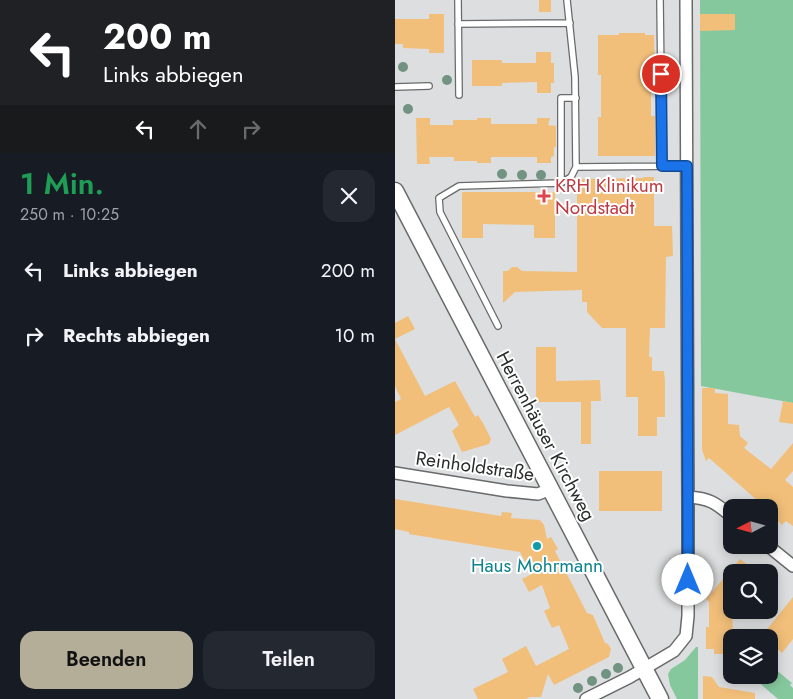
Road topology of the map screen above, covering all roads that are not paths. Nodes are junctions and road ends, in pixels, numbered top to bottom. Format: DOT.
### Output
graph roads {
  1 [pos="458,0"];
  2 [pos="567,0"];
  3 [pos="660,0"];
  4 [pos="686,0"];
  5 [pos="570,23"];
  6 [pos="458,24"];
  7 [pos="429,86"];
  8 [pos="395,87"];
  9 [pos="459,95"];
  10 [pos="576,98"];
  11 [pos="662,166"];
  12 [pos="687,166"];
  13 [pos="576,167"];
  14 [pos="561,183"];
  15 [pos="395,191"];
  16 [pos="498,326"];
  17 [pos="395,473"];
  18 [pos="551,488"];
  19 [pos="688,497"];
  20 [pos="723,510"];
  21 [pos="778,554"];
  22 [pos="793,566"];
  23 [pos="645,669"];
  24 [pos="659,698"];
  25 [pos="586,699"];
  1 -- 6 [label="lane"];
  2 -- 5 [label="lane"];
  3 -- 11 [label="lane"];
  4 -- 12 [label="street"];
  5 -- 6 [label="lane"];
  5 -- 10 [label="lane"];
  6 -- 9 [label="lane"];
  7 -- 8 [label="lane"];
  10 -- 13 [label="lane"];
  10 -- 14 [label="lane"];
  11 -- 12 [label="lane"];
  11 -- 13 [label="lane"];
  12 -- 19 [label="street"];
  13 -- 14 [label="lane"];
  14 -- 16 [label="lane"];
  15 -- 18 [label="street, Herrenhäuser Kirchweg"];
  17 -- 18 [label="street, Reinholdstraße"];
  18 -- 23 [label="street, Herrenhäuser Kirchweg"];
  19 -- 20 [label="street"];
  19 -- 23 [label="street"];
  21 -- 22 [label="street"];
  23 -- 24 [label="street, Herrenhäuser Kirchweg"];
  23 -- 25 [label="street"];
}
